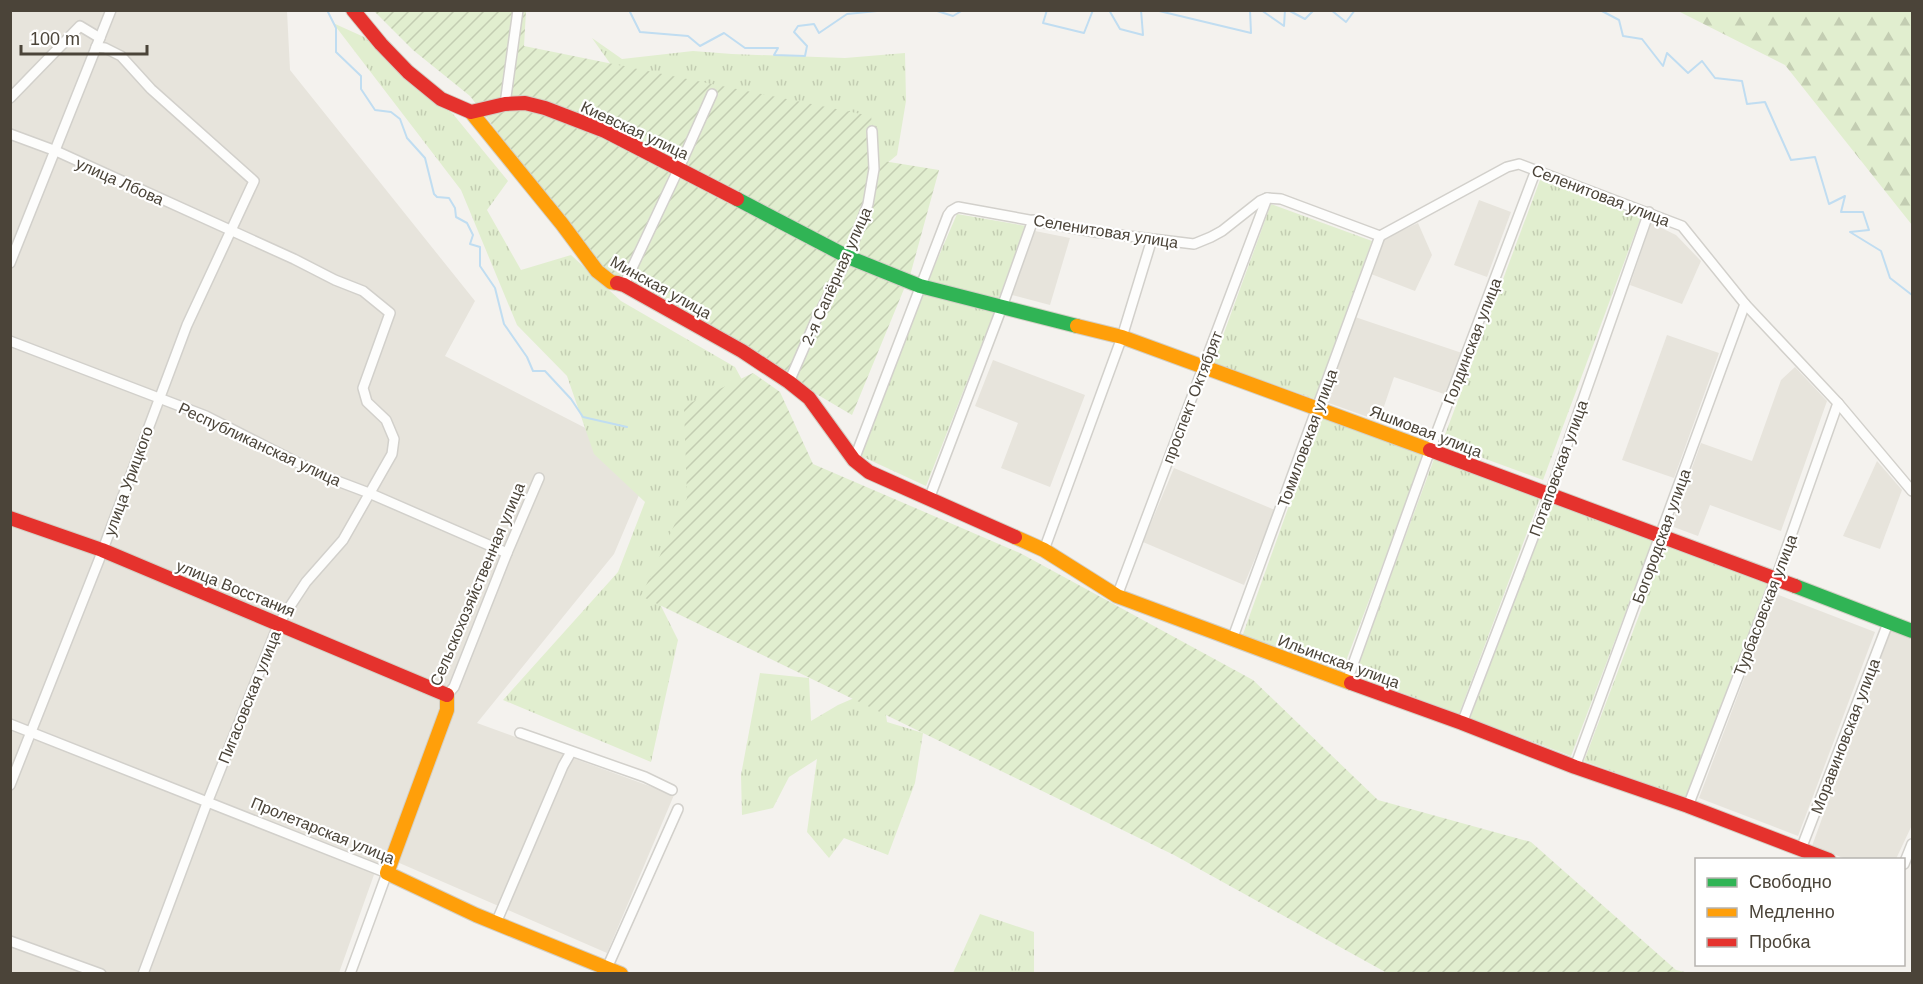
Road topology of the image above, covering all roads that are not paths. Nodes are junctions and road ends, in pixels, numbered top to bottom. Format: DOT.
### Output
graph roads {
  1 [pos="111,10"];
  2 [pos="353,10"];
  3 [pos="519,10"];
  4 [pos="98,43"];
  5 [pos="712,94"];
  6 [pos="10,98"];
  7 [pos="505,104"];
  8 [pos="471,112"];
  9 [pos="872,131"];
  10 [pos="10,134"];
  11 [pos="56,151"];
  12 [pos="680,168"];
  13 [pos="1536,171"];
  14 [pos="1267,198"];
  15 [pos="1649,212"];
  16 [pos="1033,220"];
  17 [pos="230,230"];
  18 [pos="1380,236"];
  19 [pos="1152,239"];
  20 [pos="848,256"];
  21 [pos="10,263"];
  22 [pos="624,285"];
  23 [pos="920,286"];
  24 [pos="1745,304"];
  25 [pos="1002,307"];
  26 [pos="390,313"];
  27 [pos="1122,337"];
  28 [pos="10,341"];
  29 [pos="1204,366"];
  30 [pos="789,381"];
  31 [pos="159,399"];
  32 [pos="1838,403"];
  33 [pos="1318,408"];
  34 [pos="1430,450"];
  35 [pos="854,460"];
  36 [pos="539,478"];
  37 [pos="1912,491"];
  38 [pos="369,493"];
  39 [pos="1549,496"];
  40 [pos="929,499"];
  41 [pos="10,518"];
  42 [pos="1660,536"];
  43 [pos="102,550"];
  44 [pos="1044,550"];
  45 [pos="507,552"];
  46 [pos="1776,578"];
  47 [pos="1117,596"];
  48 [pos="1888,622"];
  49 [pos="279,623"];
  50 [pos="1912,631"];
  51 [pos="1232,640"];
  52 [pos="1347,681"];
  53 [pos="447,695"];
  54 [pos="1462,723"];
  55 [pos="10,724"];
  56 [pos="31,732"];
  57 [pos="520,733"];
  58 [pos="571,752"];
  59 [pos="1575,767"];
  60 [pos="10,785"];
  61 [pos="672,790"];
  62 [pos="207,803"];
  63 [pos="1688,806"];
  64 [pos="678,809"];
  65 [pos="1912,844"];
  66 [pos="1802,849"];
  67 [pos="1824,858"];
  68 [pos="1905,862"];
  69 [pos="387,873"];
  70 [pos="496,923"];
  71 [pos="10,941"];
  72 [pos="614,971"];
  73 [pos="101,974"];
  74 [pos="143,974"];
  75 [pos="350,974"];
  1 -- 4 [label="street"];
  2 -- 8 [label="street"];
  3 -- 7 [label="street"];
  4 -- 6 [label="street"];
  4 -- 11 [label="street"];
  4 -- 17 [label="street, улица Урицкого"];
  5 -- 12 [label="street"];
  7 -- 8 [label="street, Киевская улица"];
  7 -- 12 [label="street, Киевская улица"];
  8 -- 22 [label="street, Минская улица"];
  9 -- 20 [label="street, 2-я Сапёрная улица"];
  10 -- 11 [label="street, улица Лбова"];
  11 -- 17 [label="street, улица Лбова"];
  11 -- 21 [label="street"];
  12 -- 20 [label="street, Киевская улица"];
  12 -- 22 [label="street"];
  13 -- 15 [label="street, Селенитовая улица"];
  13 -- 18 [label="street, Селенитовая улица"];
  13 -- 34 [label="street, Голдинская улица"];
  14 -- 18 [label="street"];
  14 -- 19 [label="street, Селенитовая улица"];
  14 -- 29 [label="street, проспект Октябрят"];
  15 -- 24 [label="street, Селенитовая улица"];
  15 -- 39 [label="street, Потаповская улица"];
  16 -- 19 [label="street, Селенитовая улица"];
  16 -- 23 [label="street, Селенитовая улица"];
  16 -- 25 [label="street"];
  17 -- 26 [label="street, улица Лбова"];
  17 -- 31 [label="street, улица Урицкого"];
  18 -- 33 [label="street, Томиловская улица"];
  19 -- 27 [label="street"];
  20 -- 23 [label="street, Киевская улица"];
  20 -- 30 [label="street, 2-я Сапёрная улица"];
  22 -- 30 [label="street, Минская улица"];
  23 -- 25 [label="street, Яшмовая улица"];
  23 -- 35 [label="street"];
  24 -- 32 [label="street, Селенитовая улица"];
  24 -- 42 [label="street, Богородская улица"];
  25 -- 27 [label="street, Яшмовая улица"];
  25 -- 40 [label="street"];
  26 -- 38 [label="street, Пигасовская улица"];
  27 -- 29 [label="street, Яшмовая улица"];
  27 -- 44 [label="street"];
  28 -- 31 [label="street, Республиканская улица"];
  29 -- 33 [label="street, Яшмовая улица"];
  29 -- 47 [label="street, проспект Октябрят"];
  30 -- 35 [label="street, Минская улица"];
  31 -- 38 [label="street, Республиканская улица"];
  31 -- 43 [label="street, улица Урицкого"];
  32 -- 37 [label="street, Селенитовая улица"];
  32 -- 46 [label="street, Турбасовская улица"];
  33 -- 34 [label="street, Яшмовая улица"];
  33 -- 51 [label="street, Томиловская улица"];
  34 -- 39 [label="street, Яшмовая улица"];
  34 -- 52 [label="street, Голдинская улица"];
  35 -- 40 [label="street, Ильинская улица"];
  36 -- 45 [label="street, Сельскохозяйственная улица"];
  38 -- 45 [label="street, Республиканская улица"];
  38 -- 49 [label="street, Пигасовская улица"];
  39 -- 42 [label="street, Яшмовая улица"];
  39 -- 54 [label="street, Потаповская улица"];
  40 -- 44 [label="street, Ильинская улица"];
  41 -- 43 [label="street, улица Восстания"];
  42 -- 46 [label="street, Яшмовая улица"];
  42 -- 59 [label="street, Богородская улица"];
  43 -- 49 [label="street, улица Восстания"];
  43 -- 56 [label="street, улица Урицкого"];
  44 -- 47 [label="street, Ильинская улица"];
  45 -- 53 [label="street, Сельскохозяйственная улица"];
  46 -- 48 [label="street, Яшмовая улица"];
  46 -- 63 [label="street, Турбасовская улица"];
  47 -- 51 [label="street, Ильинская улица"];
  48 -- 50 [label="street, Яшмовая улица"];
  48 -- 66 [label="street, Моравиновская улица"];
  49 -- 53 [label="street, улица Восстания"];
  49 -- 62 [label="street, Пигасовская улица"];
  51 -- 52 [label="street, Ильинская улица"];
  52 -- 54 [label="street, Ильинская улица"];
  53 -- 69 [label="street, Сельскохозяйственная улица"];
  54 -- 59 [label="street, Ильинская улица"];
  55 -- 56 [label="street, Пролетарская улица"];
  56 -- 60 [label="street, улица Урицкого"];
  56 -- 62 [label="street, Пролетарская улица"];
  57 -- 58 [label="street"];
  58 -- 61 [label="street"];
  58 -- 70 [label="street"];
  59 -- 63 [label="street, Ильинская улица"];
  62 -- 69 [label="street, Пролетарская улица"];
  62 -- 74 [label="street, Пигасовская улица"];
  63 -- 66 [label="street, Ильинская улица"];
  64 -- 72 [label="street"];
  65 -- 68 [label="street"];
  66 -- 67 [label="street, Ильинская улица"];
  69 -- 70 [label="street, Пролетарская улица"];
  69 -- 75 [label="street, Сельскохозяйственная улица"];
  70 -- 72 [label="street, Пролетарская улица"];
  71 -- 73 [label="street"];
}
